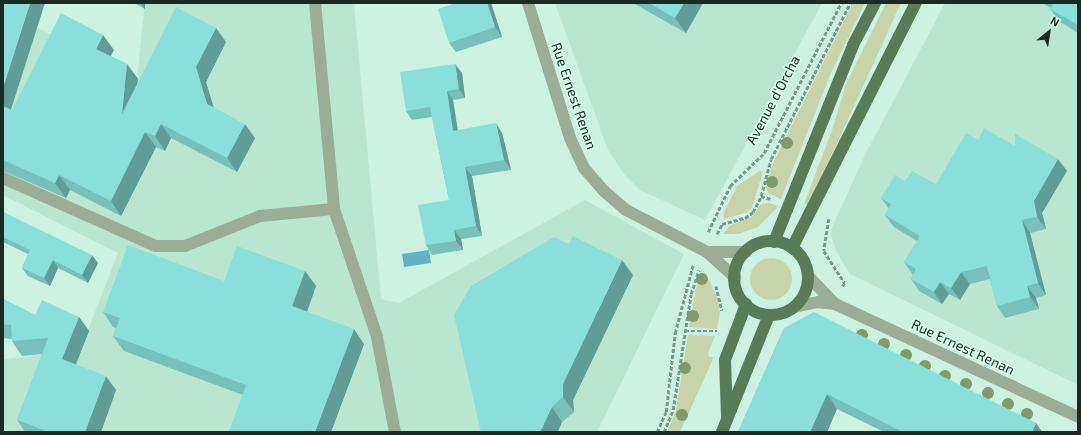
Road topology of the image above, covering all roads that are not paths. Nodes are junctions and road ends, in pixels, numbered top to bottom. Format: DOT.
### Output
graph roads {
  1 [pos="315,3"];
  2 [pos="528,3"];
  3 [pos="875,3"];
  4 [pos="916,3"];
  5 [pos="3,178"];
  6 [pos="334,209"];
  7 [pos="774,242"];
  8 [pos="792,248"];
  9 [pos="703,250"];
  10 [pos="746,252"];
  11 [pos="808,276"];
  12 [pos="734,277"];
  13 [pos="746,304"];
  14 [pos="835,304"];
  15 [pos="794,307"];
  16 [pos="770,315"];
  17 [pos="1078,418"];
  18 [pos="727,420"];
  19 [pos="395,432"];
  20 [pos="722,432"];
  1 -- 6 [label="street"];
  2 -- 9 [label="street, Rue Ernest Renan"];
  3 -- 7 [label="main road"];
  4 -- 8 [label="main road"];
  5 -- 6 [label="street"];
  6 -- 19 [label="street"];
  7 -- 8 [label="main road"];
  7 -- 10 [label="main road"];
  8 -- 11 [label="main road"];
  9 -- 10 [label="street, Rue Ernest Renan"];
  9 -- 12 [label="street, Rue Ernest Renan"];
  10 -- 12 [label="main road"];
  11 -- 14 [label="street, Rue Ernest Renan"];
  11 -- 15 [label="main road"];
  12 -- 13 [label="main road"];
  13 -- 16 [label="main road"];
  13 -- 18 [label="main road"];
  14 -- 15 [label="street, Rue Ernest Renan"];
  14 -- 17 [label="street, Rue Ernest Renan"];
  15 -- 16 [label="main road"];
  16 -- 18 [label="main road"];
  18 -- 20 [label="main road"];
}
